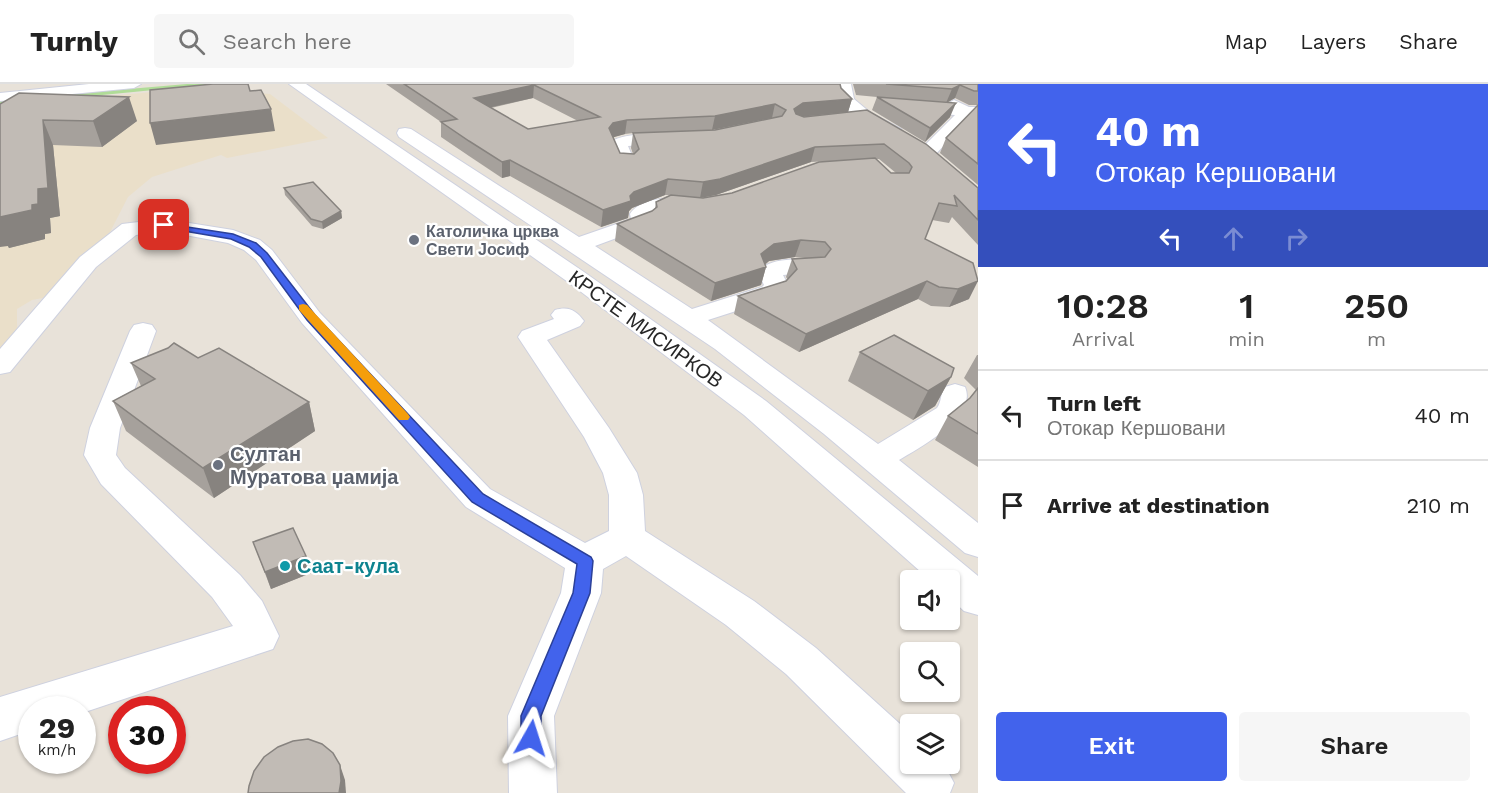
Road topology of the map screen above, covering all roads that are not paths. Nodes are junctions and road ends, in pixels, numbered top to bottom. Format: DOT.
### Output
graph roads {
  1 [pos="58,84"];
  2 [pos="134,84"];
  3 [pos="283,84"];
  4 [pos="301,88"];
  5 [pos="0,89"];
  6 [pos="848,89"];
  7 [pos="931,92"];
  8 [pos="0,97"];
  9 [pos="891,105"];
  10 [pos="867,110"];
  11 [pos="973,112"];
  12 [pos="845,120"];
  13 [pos="394,125"];
  14 [pos="691,137"];
  15 [pos="917,147"];
  16 [pos="626,163"];
  17 [pos="941,166"];
  18 [pos="711,205"];
  19 [pos="578,245"];
  20 [pos="811,267"];
  21 [pos="567,318"];
  22 [pos="689,318"];
  23 [pos="143,330"];
  24 [pos="0,366"];
  25 [pos="955,393"];
  26 [pos="878,459"];
  27 [pos="627,538"];
  28 [pos="978,543"];
  29 [pos="585,561"];
  30 [pos="978,599"];
  31 [pos="0,719"];
  32 [pos="930,783"];
  33 [pos="533,793"];
  1 -- 5 [label="street"];
  2 -- 8 [label="street"];
  3 -- 4 [label="street, КРСТЕ МИСИРКОВ"];
  4 -- 30 [label="street, КРСТЕ МИСИРКОВ"];
  6 -- 10 [label="street"];
  7 -- 11 [label="street"];
  9 -- 11 [label="street"];
  10 -- 12 [label="street"];
  10 -- 15 [label="street"];
  11 -- 15 [label="street"];
  13 -- 19 [label="street, КРСТЕ МИСИРКОВ"];
  14 -- 16 [label="street"];
  15 -- 17 [label="street"];
  18 -- 19 [label="street"];
  19 -- 22 [label="street, КРСТЕ МИСИРКОВ"];
  20 -- 22 [label="street"];
  21 -- 27 [label="street"];
  22 -- 26 [label="street, КРСТЕ МИСИРКОВ"];
  23 -- 31 [label="street"];
  24 -- 29 [label="street"];
  25 -- 26 [label="street"];
  26 -- 28 [label="street, КРСТЕ МИСИРКОВ"];
  27 -- 29 [label="street"];
  27 -- 32 [label="street"];
  29 -- 33 [label="street"];
}
